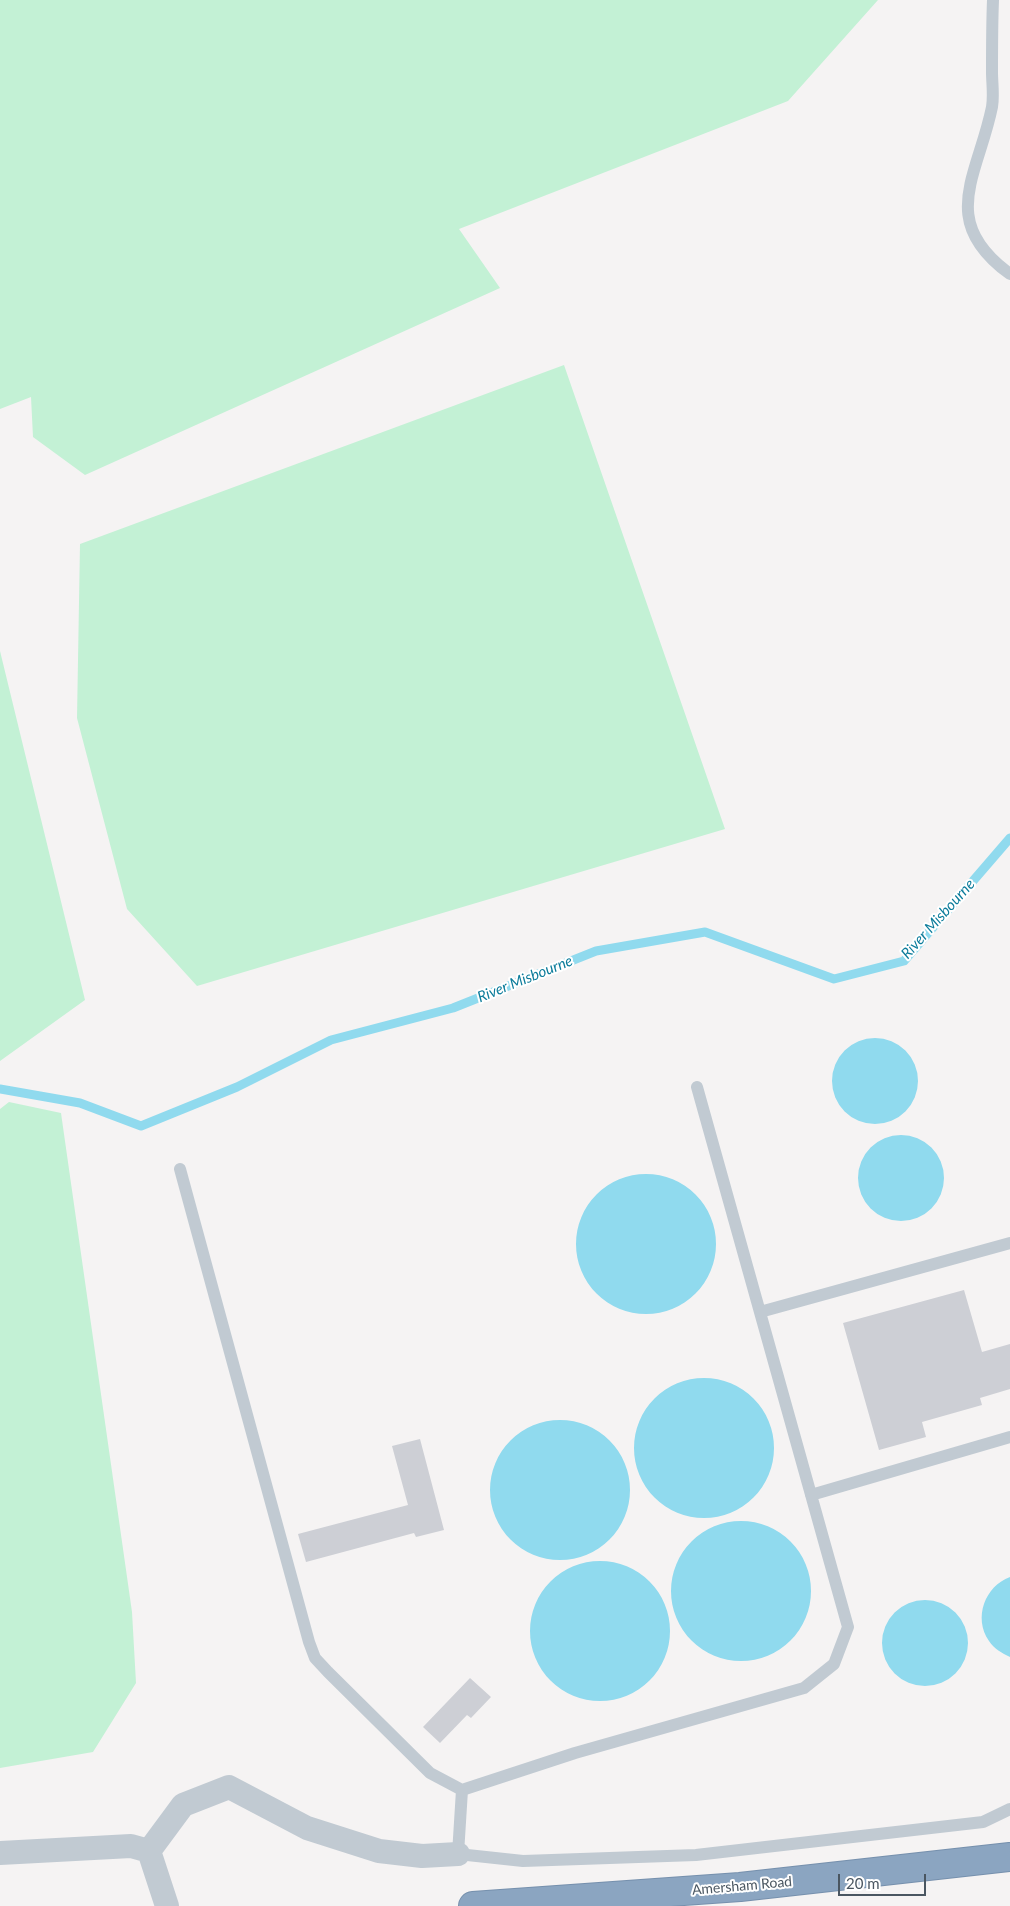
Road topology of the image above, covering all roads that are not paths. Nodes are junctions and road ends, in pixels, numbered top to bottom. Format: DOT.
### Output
graph roads {
  1 [pos="993,0"];
  2 [pos="1010,274"];
  3 [pos="697,1087"];
  4 [pos="180,1170"];
  5 [pos="1010,1243"];
  6 [pos="760,1312"];
  7 [pos="1010,1438"];
  8 [pos="811,1495"];
  9 [pos="462,1790"];
  10 [pos="1010,1809"];
  11 [pos="149,1851"];
  12 [pos="0,1853"];
  13 [pos="458,1854"];
  14 [pos="1010,1857"];
  15 [pos="167,1906"];
  16 [pos="473,1906"];
  1 -- 2 [label="lane"];
  3 -- 6 [label="lane"];
  4 -- 9 [label="lane"];
  5 -- 6 [label="lane"];
  6 -- 8 [label="lane"];
  7 -- 8 [label="lane"];
  8 -- 9 [label="lane"];
  9 -- 13 [label="lane"];
  10 -- 13 [label="lane"];
  11 -- 12 [label="street"];
  11 -- 13 [label="street"];
  11 -- 15 [label="street"];
  14 -- 16 [label="highway, Amersham Road"];
}
